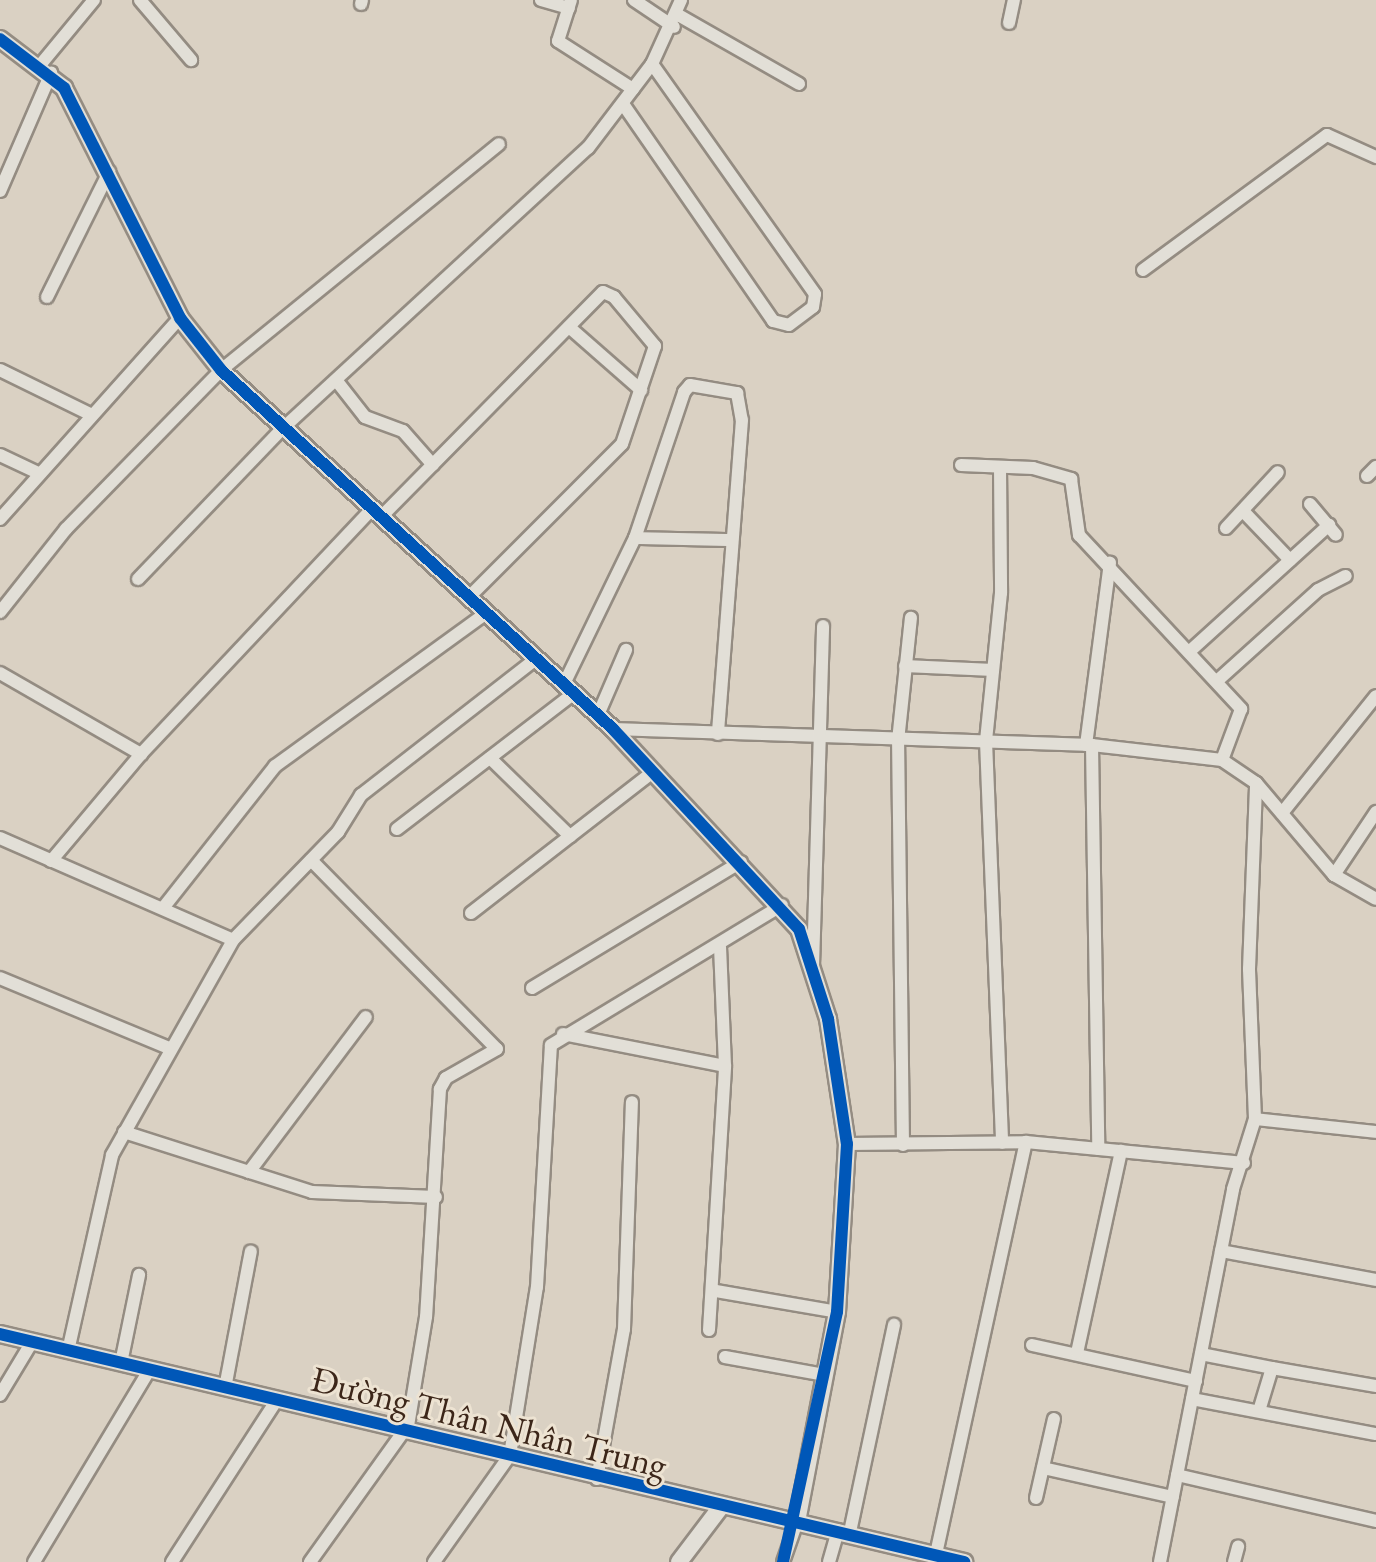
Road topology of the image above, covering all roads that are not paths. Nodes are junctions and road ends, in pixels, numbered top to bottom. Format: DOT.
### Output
graph roads {
  1 [pos="94,0"];
  2 [pos="140,0"];
  3 [pos="541,0"];
  4 [pos="634,0"];
  5 [pos="681,0"];
  6 [pos="1014,0"];
  7 [pos="570,4"];
  8 [pos="677,22"];
  9 [pos="1009,23"];
  10 [pos="0,39"];
  11 [pos="191,60"];
  12 [pos="652,64"];
  13 [pos="46,68"];
  14 [pos="799,84"];
  15 [pos="633,89"];
  16 [pos="623,104"];
  17 [pos="499,144"];
  18 [pos="1376,157"];
  19 [pos="109,172"];
  20 [pos="0,191"];
  21 [pos="1143,270"];
  22 [pos="47,297"];
  23 [pos="180,318"];
  24 [pos="569,327"];
  25 [pos="0,370"];
  26 [pos="221,370"];
  27 [pos="336,380"];
  28 [pos="641,390"];
  29 [pos="90,414"];
  30 [pos="282,429"];
  31 [pos="0,455"];
  32 [pos="433,465"];
  33 [pos="961,465"];
  34 [pos="1000,467"];
  35 [pos="1278,472"];
  36 [pos="38,473"];
  37 [pos="1310,504"];
  38 [pos="1243,511"];
  39 [pos="377,513"];
  40 [pos="0,519"];
  41 [pos="1226,528"];
  42 [pos="635,538"];
  43 [pos="732,540"];
  44 [pos="1290,560"];
  45 [pos="1110,563"];
  46 [pos="1346,576"];
  47 [pos="138,579"];
  48 [pos="468,598"];
  49 [pos="0,612"];
  50 [pos="486,613"];
  51 [pos="911,618"];
  52 [pos="823,626"];
  53 [pos="626,650"];
  54 [pos="1190,651"];
  55 [pos="536,659"];
  56 [pos="905,666"];
  57 [pos="993,670"];
  58 [pos="0,673"];
  59 [pos="1217,681"];
  60 [pos="569,688"];
  61 [pos="1376,696"];
  62 [pos="598,715"];
  63 [pos="613,729"];
  64 [pos="718,734"];
  65 [pos="816,740"];
  66 [pos="898,741"];
  67 [pos="986,741"];
  68 [pos="1089,745"];
  69 [pos="141,754"];
  70 [pos="490,758"];
  71 [pos="1222,760"];
  72 [pos="653,772"];
  73 [pos="1256,783"];
  74 [pos="1376,812"];
  75 [pos="1282,813"];
  76 [pos="397,829"];
  77 [pos="570,836"];
  78 [pos="0,838"];
  79 [pos="311,860"];
  80 [pos="51,861"];
  81 [pos="741,862"];
  82 [pos="1334,875"];
  83 [pos="1376,899"];
  84 [pos="782,905"];
  85 [pos="163,908"];
  86 [pos="471,913"];
  87 [pos="233,940"];
  88 [pos="720,947"];
  89 [pos="813,966"];
  90 [pos="0,978"];
  91 [pos="532,988"];
  92 [pos="366,1017"];
  93 [pos="563,1034"];
  94 [pos="171,1049"];
  95 [pos="725,1066"];
  96 [pos="632,1102"];
  97 [pos="1255,1119"];
  98 [pos="124,1132"];
  99 [pos="1376,1132"];
  100 [pos="1026,1142"];
  101 [pos="1002,1143"];
  102 [pos="847,1144"];
  103 [pos="903,1145"];
  104 [pos="1098,1149"];
  105 [pos="1121,1151"];
  106 [pos="1244,1163"];
  107 [pos="249,1172"];
  108 [pos="436,1197"];
  109 [pos="251,1251"];
  110 [pos="1221,1251"];
  111 [pos="139,1275"];
  112 [pos="1376,1280"];
  113 [pos="716,1291"];
  114 [pos="837,1312"];
  115 [pos="894,1325"];
  116 [pos="709,1330"];
  117 [pos="0,1334"];
  118 [pos="32,1342"];
  119 [pos="1032,1345"];
  120 [pos="68,1351"];
  121 [pos="1077,1353"];
  122 [pos="1201,1354"];
  123 [pos="725,1357"];
  124 [pos="121,1363"];
  125 [pos="1272,1368"];
  126 [pos="150,1369"];
  127 [pos="825,1375"];
  128 [pos="1196,1381"];
  129 [pos="1376,1386"];
  130 [pos="225,1388"];
  131 [pos="0,1395"];
  132 [pos="1192,1399"];
  133 [pos="276,1401"];
  134 [pos="1259,1411"];
  135 [pos="1054,1419"];
  136 [pos="405,1432"];
  137 [pos="1376,1434"];
  138 [pos="510,1455"];
  139 [pos="1043,1468"];
  140 [pos="1177,1475"];
  141 [pos="597,1479"];
  142 [pos="1173,1497"];
  143 [pos="1036,1498"];
  144 [pos="720,1508"];
  145 [pos="1376,1521"];
  146 [pos="797,1522"];
  147 [pos="844,1531"];
  148 [pos="1238,1547"];
  149 [pos="904,1554"];
  150 [pos="936,1554"];
  151 [pos="34,1562"];
  152 [pos="172,1562"];
  153 [pos="310,1562"];
  154 [pos="434,1562"];
  155 [pos="679,1562"];
  156 [pos="783,1562"];
  157 [pos="829,1562"];
  158 [pos="964,1562"];
  159 [pos="1160,1562"];
  160 [pos="1234,1562"];
  1 -- 13 [label="street"];
  2 -- 11 [label="street"];
  3 -- 7 [label="street"];
  4 -- 8 [label="street"];
  5 -- 8 [label="street"];
  6 -- 9 [label="street"];
  7 -- 15 [label="street"];
  8 -- 12 [label="street"];
  8 -- 14 [label="street"];
  10 -- 13 [label="street"];
  12 -- 15 [label="street"];
  12 -- 16 [label="street"];
  13 -- 19 [label="street"];
  13 -- 20 [label="street"];
  15 -- 16 [label="street"];
  16 -- 27 [label="street"];
  17 -- 26 [label="street"];
  18 -- 21 [label="street"];
  19 -- 22 [label="street"];
  19 -- 23 [label="street"];
  23 -- 26 [label="street"];
  23 -- 29 [label="street"];
  24 -- 28 [label="street"];
  24 -- 28 [label="street"];
  24 -- 32 [label="street"];
  25 -- 29 [label="street"];
  26 -- 30 [label="street"];
  26 -- 49 [label="street"];
  27 -- 30 [label="street"];
  27 -- 32 [label="street"];
  28 -- 48 [label="street"];
  29 -- 36 [label="street"];
  30 -- 39 [label="street"];
  30 -- 47 [label="street"];
  31 -- 36 [label="street"];
  32 -- 39 [label="street"];
  33 -- 34 [label="street"];
  34 -- 45 [label="street"];
  34 -- 57 [label="street"];
  35 -- 38 [label="street"];
  36 -- 40 [label="street"];
  37 -- 44 [label="street"];
  38 -- 41 [label="street"];
  38 -- 44 [label="street"];
  39 -- 48 [label="street"];
  39 -- 69 [label="street"];
  42 -- 43 [label="street"];
  42 -- 43 [label="street"];
  42 -- 60 [label="street"];
  43 -- 64 [label="street"];
  44 -- 54 [label="street"];
  45 -- 54 [label="street"];
  45 -- 68 [label="street"];
  46 -- 59 [label="street"];
  48 -- 50 [label="street"];
  50 -- 55 [label="street"];
  50 -- 85 [label="street"];
  51 -- 56 [label="street"];
  52 -- 65 [label="street"];
  53 -- 62 [label="street"];
  54 -- 59 [label="street"];
  55 -- 60 [label="street"];
  55 -- 79 [label="street"];
  56 -- 57 [label="street"];
  56 -- 66 [label="street"];
  57 -- 67 [label="street"];
  58 -- 69 [label="street"];
  59 -- 71 [label="street"];
  60 -- 62 [label="street"];
  60 -- 70 [label="street"];
  61 -- 75 [label="street"];
  62 -- 63 [label="street"];
  63 -- 64 [label="street"];
  63 -- 72 [label="street"];
  64 -- 65 [label="street"];
  65 -- 66 [label="street"];
  65 -- 89 [label="street"];
  66 -- 67 [label="street"];
  66 -- 103 [label="street"];
  67 -- 68 [label="street"];
  67 -- 101 [label="street"];
  68 -- 71 [label="street"];
  68 -- 104 [label="street"];
  69 -- 80 [label="street"];
  70 -- 76 [label="street"];
  70 -- 77 [label="street"];
  71 -- 73 [label="street"];
  72 -- 77 [label="street"];
  72 -- 81 [label="street"];
  73 -- 75 [label="street"];
  73 -- 97 [label="street"];
  74 -- 82 [label="street"];
  75 -- 82 [label="street"];
  77 -- 86 [label="street"];
  78 -- 80 [label="street"];
  79 -- 87 [label="street"];
  79 -- 108 [label="street"];
  80 -- 85 [label="street"];
  81 -- 84 [label="street"];
  81 -- 91 [label="street"];
  82 -- 83 [label="street"];
  84 -- 88 [label="street"];
  84 -- 89 [label="street"];
  85 -- 87 [label="street"];
  87 -- 94 [label="street"];
  88 -- 93 [label="street"];
  88 -- 95 [label="street"];
  89 -- 102 [label="street"];
  90 -- 94 [label="street"];
  92 -- 107 [label="street"];
  93 -- 95 [label="street"];
  93 -- 138 [label="street"];
  94 -- 98 [label="street"];
  95 -- 113 [label="street"];
  96 -- 141 [label="street"];
  97 -- 99 [label="street"];
  97 -- 106 [label="street"];
  98 -- 107 [label="street"];
  98 -- 120 [label="street"];
  100 -- 101 [label="street"];
  100 -- 104 [label="street"];
  100 -- 150 [label="street"];
  101 -- 103 [label="street"];
  102 -- 103 [label="street"];
  102 -- 114 [label="street"];
  104 -- 105 [label="street"];
  105 -- 106 [label="street"];
  105 -- 121 [label="street"];
  106 -- 110 [label="street"];
  107 -- 108 [label="street"];
  108 -- 136 [label="street"];
  109 -- 130 [label="street"];
  110 -- 112 [label="street"];
  110 -- 122 [label="street"];
  111 -- 124 [label="street"];
  113 -- 114 [label="street"];
  113 -- 116 [label="street"];
  114 -- 127 [label="street"];
  115 -- 147 [label="street"];
  117 -- 118 [label="street, Đường Thân Nhân Trung"];
  118 -- 120 [label="street, Đường Thân Nhân Trung"];
  118 -- 131 [label="street"];
  119 -- 121 [label="street"];
  120 -- 124 [label="street, Đường Thân Nhân Trung"];
  121 -- 128 [label="street"];
  122 -- 125 [label="street"];
  122 -- 128 [label="street"];
  123 -- 127 [label="street"];
  124 -- 126 [label="street, Đường Thân Nhân Trung"];
  125 -- 129 [label="street"];
  125 -- 134 [label="street"];
  126 -- 130 [label="street, Đường Thân Nhân Trung"];
  126 -- 151 [label="street"];
  127 -- 146 [label="street"];
  128 -- 132 [label="street"];
  130 -- 133 [label="street, Đường Thân Nhân Trung"];
  132 -- 134 [label="street"];
  132 -- 140 [label="street"];
  133 -- 136 [label="street, Đường Thân Nhân Trung"];
  133 -- 152 [label="street"];
  134 -- 137 [label="street"];
  135 -- 139 [label="street"];
  136 -- 138 [label="street, Đường Thân Nhân Trung"];
  136 -- 153 [label="street"];
  138 -- 141 [label="street, Đường Thân Nhân Trung"];
  138 -- 154 [label="street"];
  139 -- 142 [label="street"];
  139 -- 143 [label="street"];
  140 -- 142 [label="street"];
  140 -- 145 [label="street"];
  141 -- 144 [label="street, Đường Thân Nhân Trung"];
  142 -- 159 [label="street"];
  144 -- 146 [label="street, Đường Thân Nhân Trung"];
  144 -- 155 [label="street"];
  146 -- 147 [label="street, Đường Thân Nhân Trung"];
  146 -- 156 [label="street"];
  147 -- 149 [label="street, Đường Thân Nhân Trung"];
  147 -- 157 [label="street"];
  148 -- 160 [label="street"];
  149 -- 150 [label="street, Đường Thân Nhân Trung"];
  150 -- 158 [label="street, Đường Thân Nhân Trung"];
}
